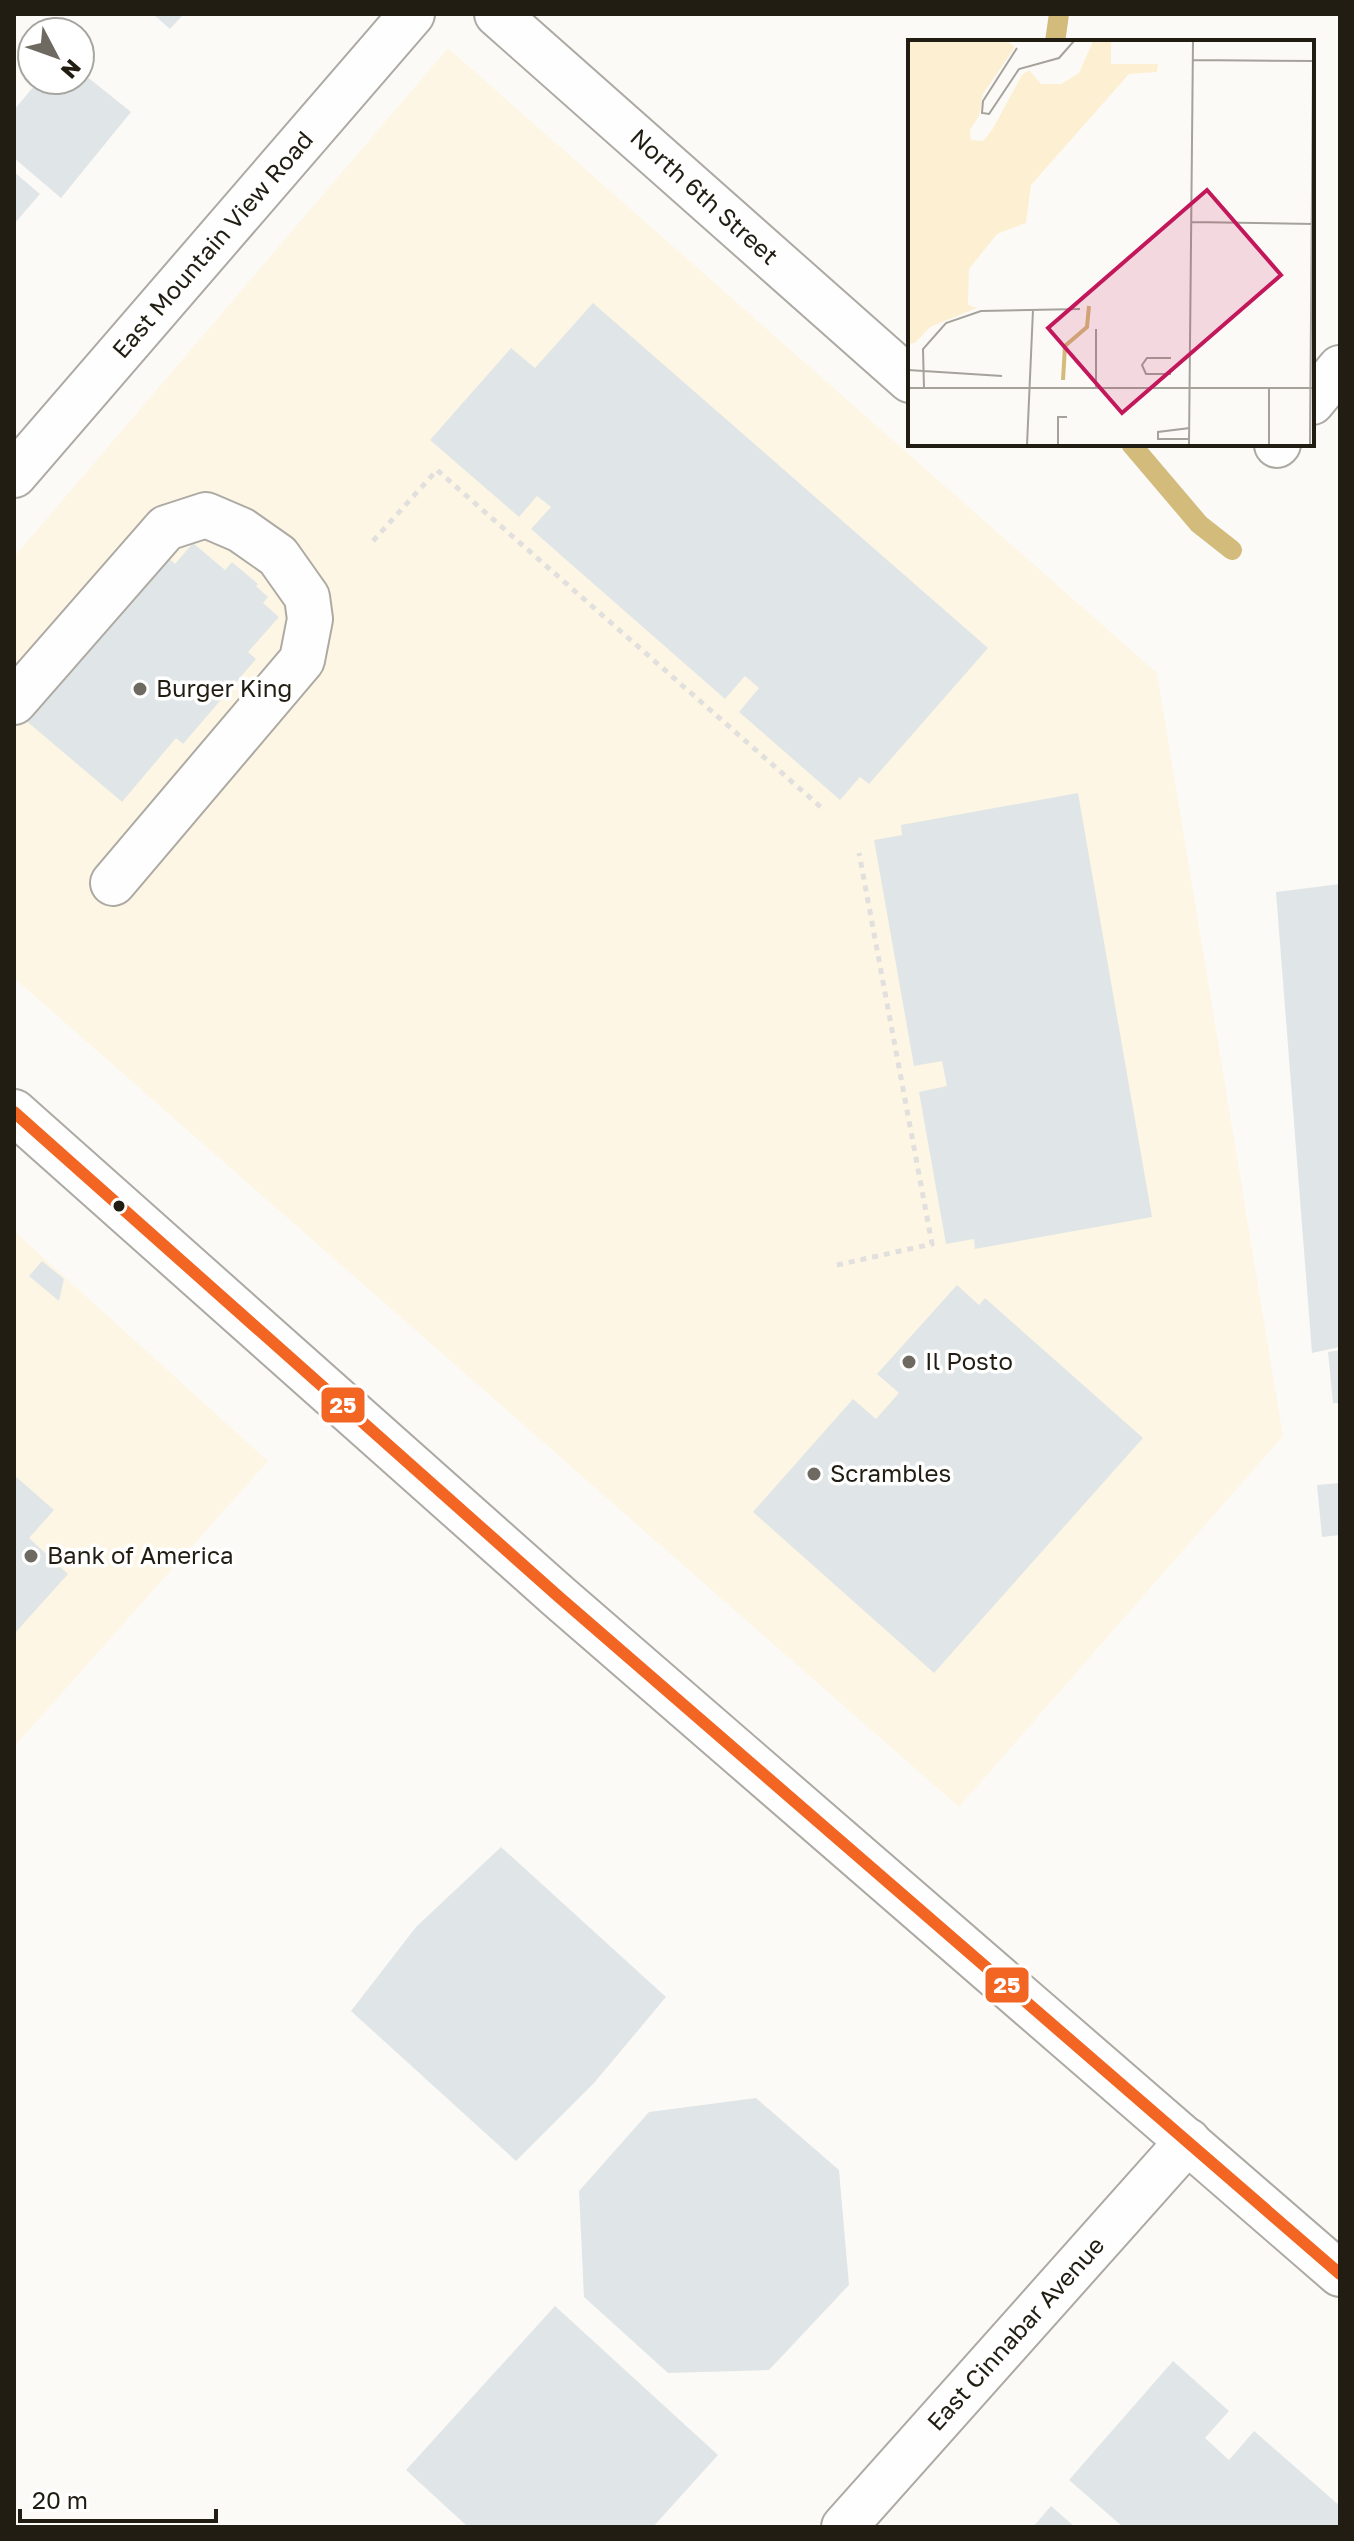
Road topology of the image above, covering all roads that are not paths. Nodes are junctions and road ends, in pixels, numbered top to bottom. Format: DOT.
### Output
graph roads {
  1 [pos="412,14"];
  2 [pos="497,14"];
  3 [pos="1340,368"];
  4 [pos="908,378"];
  5 [pos="1314,400"];
  6 [pos="14,475"];
  7 [pos="14,702"];
  8 [pos="113,883"];
  9 [pos="14,1112"];
  10 [pos="1188,2141"];
  11 [pos="1340,2274"];
  12 [pos="844,2527"];
  1 -- 6 [label="main road, East Mountain View Road"];
  2 -- 4 [label="main road, North 6th Street"];
  3 -- 5 [label="main road"];
  7 -- 8 [label="main road"];
  9 -- 10 [label="main road"];
  10 -- 11 [label="main road"];
  10 -- 12 [label="main road, East Cinnabar Avenue"];
}
